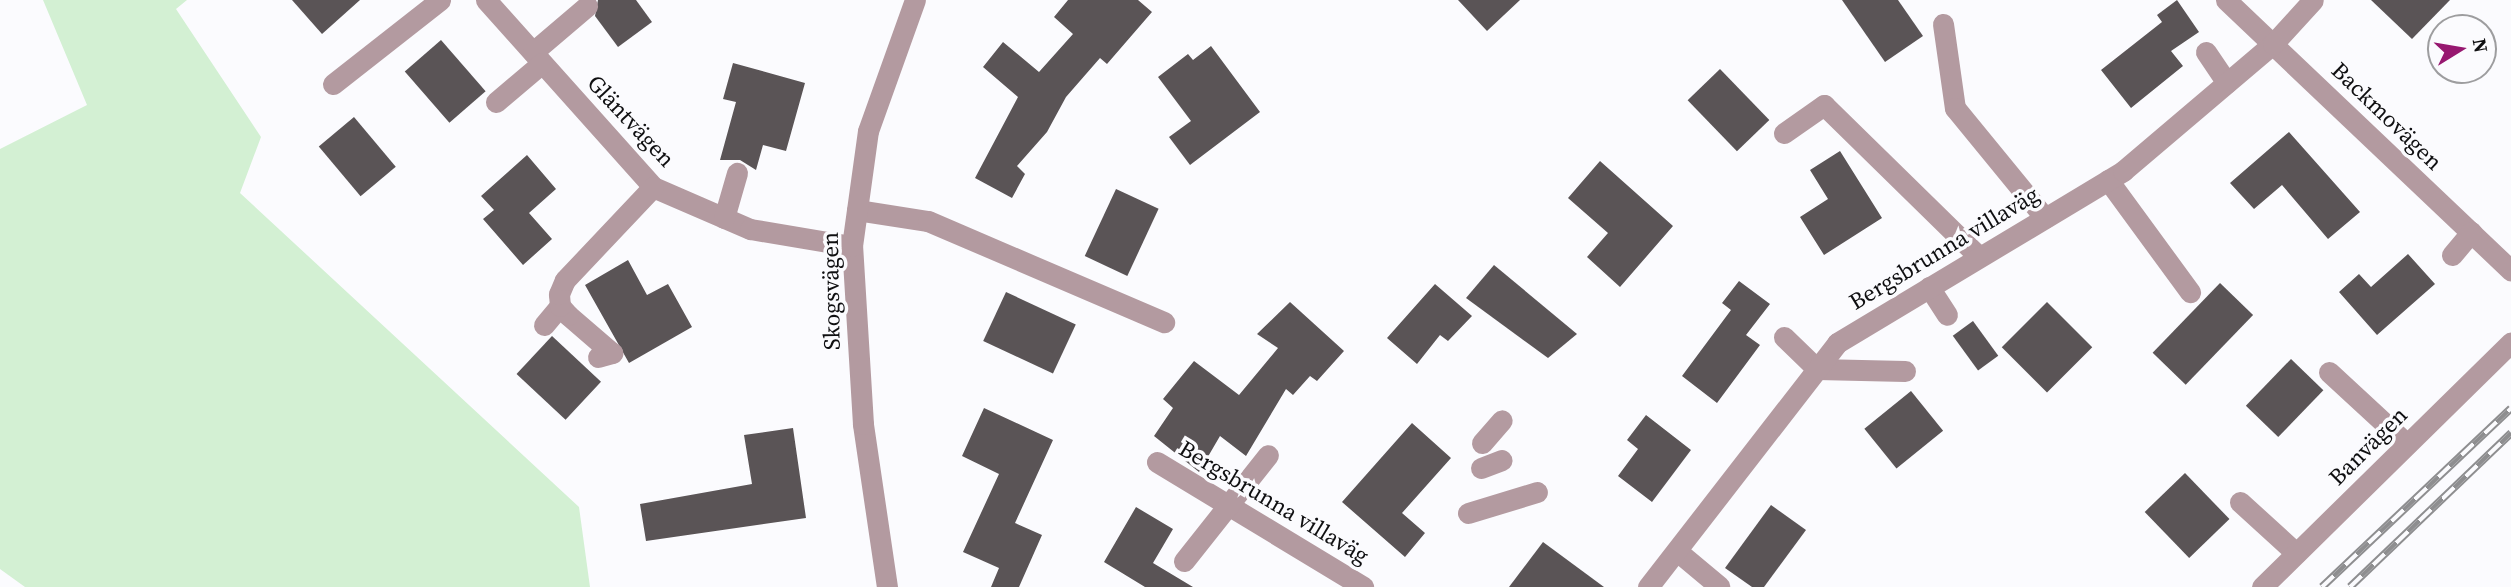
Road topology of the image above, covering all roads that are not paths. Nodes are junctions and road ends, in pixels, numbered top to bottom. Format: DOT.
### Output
graph roads {
  1 [pos="440,0"];
  2 [pos="486,0"];
  3 [pos="915,0"];
  4 [pos="2226,0"];
  5 [pos="2313,0"];
  6 [pos="587,6"];
  7 [pos="1943,24"];
  8 [pos="2273,44"];
  9 [pos="2206,52"];
  10 [pos="537,58"];
  11 [pos="2227,83"];
  12 [pos="333,84"];
  13 [pos="496,102"];
  14 [pos="1784,132"];
  15 [pos="737,173"];
  16 [pos="2108,180"];
  17 [pos="653,187"];
  18 [pos="857,210"];
  19 [pos="724,218"];
  20 [pos="2045,218"];
  21 [pos="2471,232"];
  22 [pos="852,246"];
  23 [pos="2452,255"];
  24 [pos="1979,257"];
  25 [pos="2511,270"];
  26 [pos="1929,287"];
  27 [pos="2190,292"];
  28 [pos="560,306"];
  29 [pos="1948,315"];
  30 [pos="1164,322"];
  31 [pos="544,325"];
  32 [pos="1784,337"];
  33 [pos="2511,342"];
  34 [pos="598,357"];
  35 [pos="1816,369"];
  36 [pos="1905,371"];
  37 [pos="2329,373"];
  38 [pos="1502,420"];
  39 [pos="1482,443"];
  40 [pos="2407,444"];
  41 [pos="1268,455"];
  42 [pos="1157,461"];
  43 [pos="1537,492"];
  44 [pos="2240,502"];
  45 [pos="1227,507"];
  46 [pos="1468,513"];
  47 [pos="1676,551"];
  48 [pos="2297,553"];
  49 [pos="1184,561"];
  50 [pos="1719,586"];
  51 [pos="887,587"];
  52 [pos="1363,587"];
  53 [pos="1648,587"];
  54 [pos="2262,587"];
  1 -- 12 [label="street"];
  2 -- 10 [label="street, Gläntvägen"];
  3 -- 18 [label="street, Skogsvägen"];
  4 -- 8 [label="street, Backmovägen"];
  5 -- 8 [label="street, Bergsbrunna villaväg"];
  6 -- 10 [label="street"];
  7 -- 20 [label="street"];
  8 -- 11 [label="street, Bergsbrunna villaväg"];
  8 -- 21 [label="street, Backmovägen"];
  9 -- 11 [label="street"];
  10 -- 13 [label="street"];
  10 -- 17 [label="street, Gläntvägen"];
  11 -- 16 [label="street, Bergsbrunna villaväg"];
  14 -- 24 [label="street"];
  15 -- 19 [label="street"];
  16 -- 20 [label="street, Bergsbrunna villaväg"];
  16 -- 27 [label="street"];
  17 -- 19 [label="street, Gläntvägen"];
  17 -- 28 [label="street"];
  18 -- 22 [label="street, Skogsvägen"];
  18 -- 30 [label="street"];
  19 -- 22 [label="street, Gläntvägen"];
  20 -- 24 [label="street, Bergsbrunna villaväg"];
  21 -- 23 [label="street"];
  21 -- 25 [label="street, Backmovägen"];
  22 -- 51 [label="street, Skogsvägen"];
  24 -- 26 [label="street, Bergsbrunna villaväg"];
  26 -- 29 [label="street"];
  26 -- 35 [label="street, Bergsbrunna villaväg"];
  28 -- 31 [label="street"];
  28 -- 34 [label="street"];
  32 -- 35 [label="street"];
  33 -- 40 [label="street, Banvägen"];
  35 -- 36 [label="street"];
  35 -- 47 [label="street, Bergsbrunna villaväg"];
  37 -- 40 [label="street"];
  38 -- 39 [label="street"];
  40 -- 48 [label="street, Banvägen"];
  41 -- 45 [label="street"];
  42 -- 45 [label="street, Bergsbrunna villaväg"];
  43 -- 46 [label="street"];
  44 -- 48 [label="street"];
  45 -- 49 [label="street"];
  45 -- 52 [label="street, Bergsbrunna villaväg"];
  47 -- 50 [label="street"];
  47 -- 53 [label="street, Bergsbrunna villaväg"];
  48 -- 54 [label="street, Banvägen"];
}
